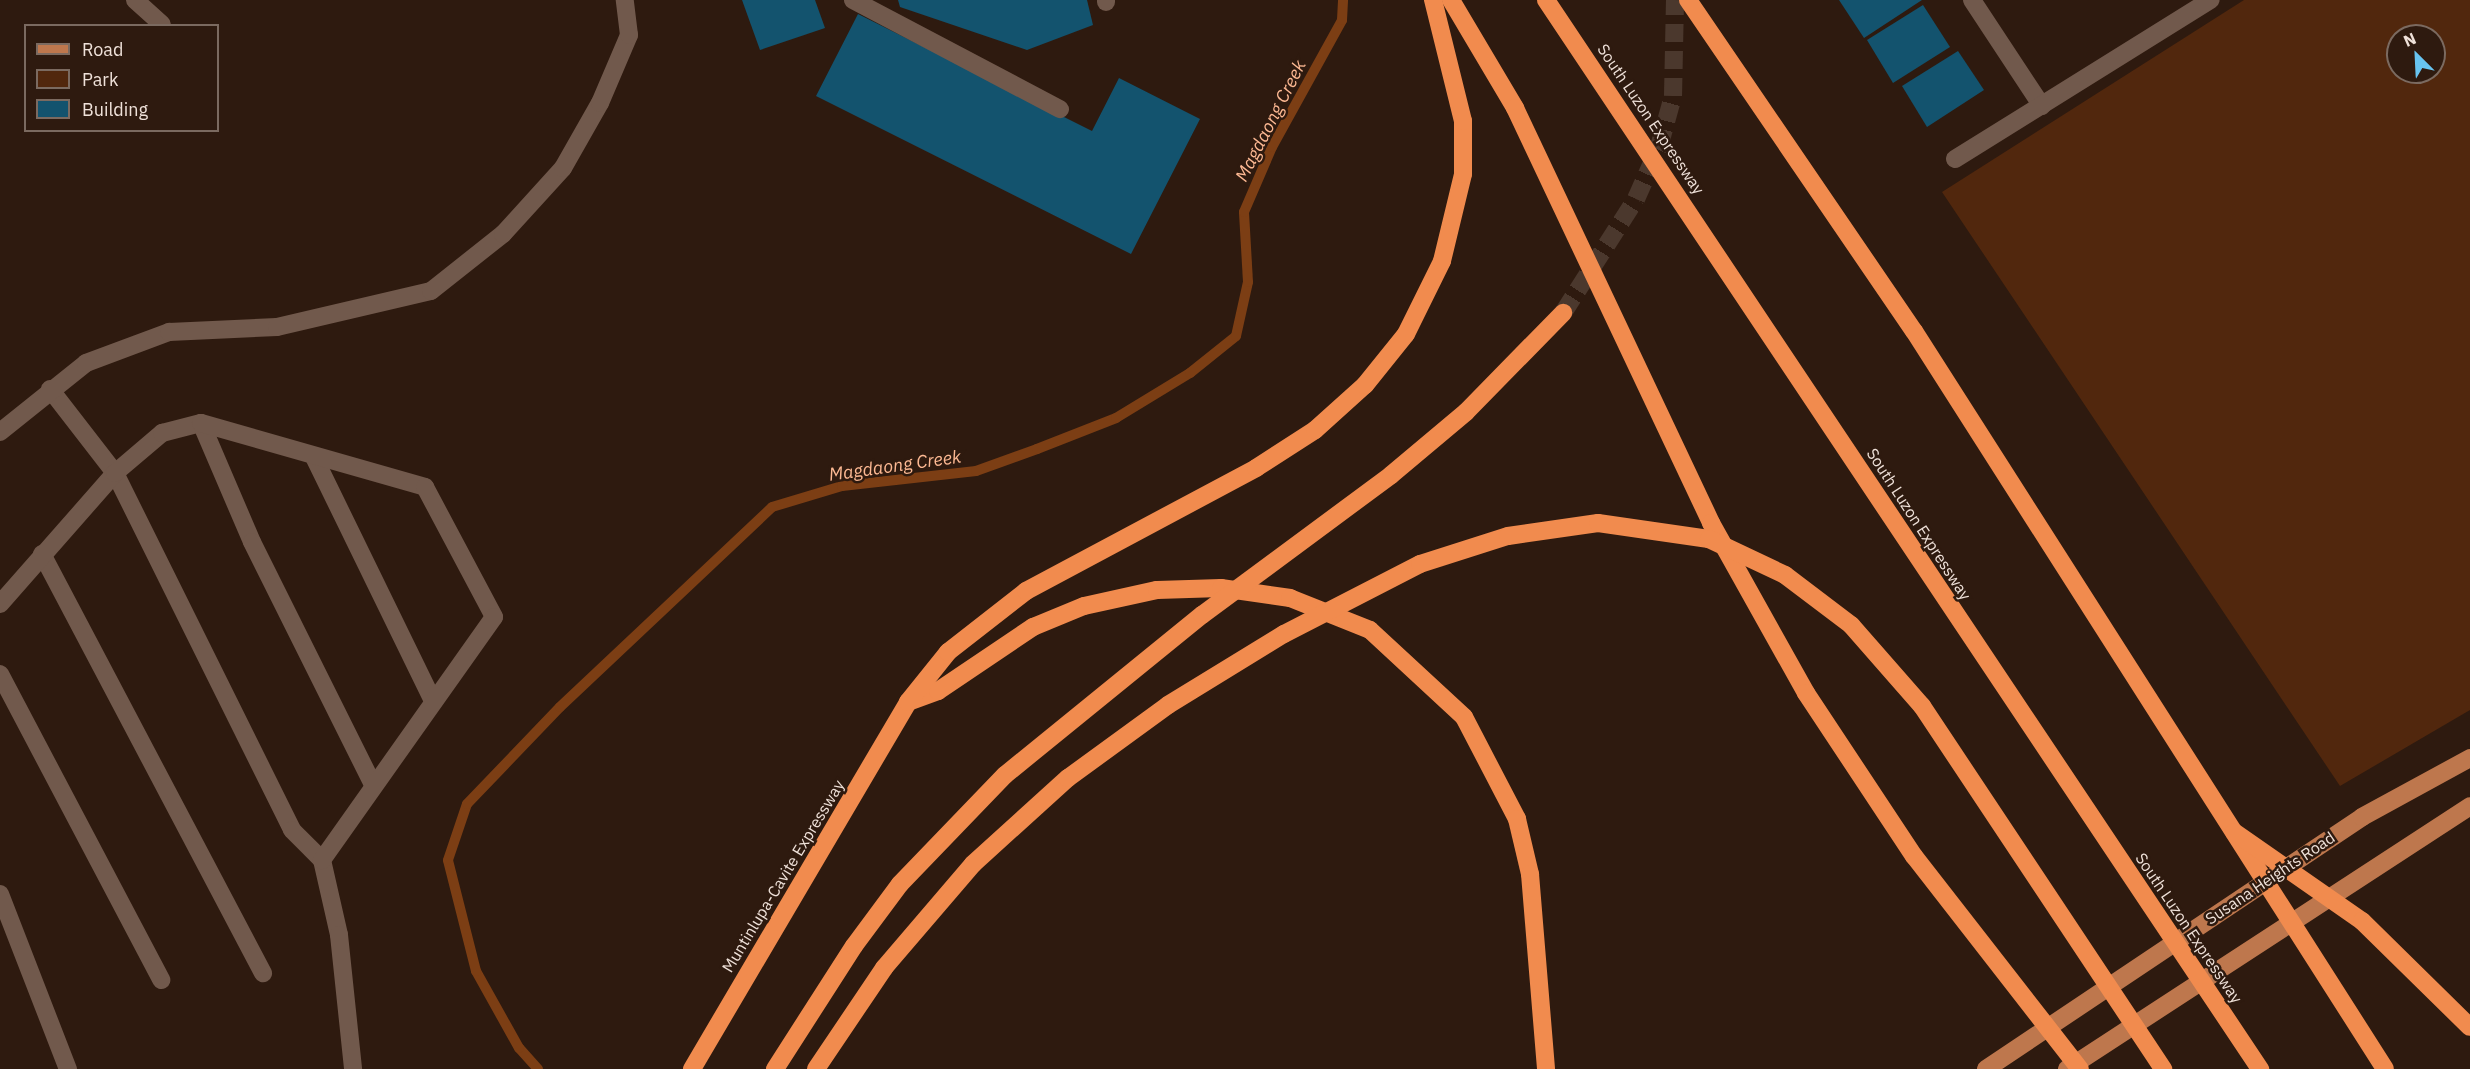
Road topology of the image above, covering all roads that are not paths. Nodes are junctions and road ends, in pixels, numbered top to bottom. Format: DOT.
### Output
graph roads {
  1 [pos="135,0"];
  2 [pos="625,0"];
  3 [pos="853,0"];
  4 [pos="1433,0"];
  5 [pos="1451,0"];
  6 [pos="1546,0"];
  7 [pos="1688,0"];
  8 [pos="1972,0"];
  9 [pos="2210,0"];
  10 [pos="162,24"];
  11 [pos="2042,106"];
  12 [pos="1060,109"];
  13 [pos="1955,159"];
  14 [pos="1563,313"];
  15 [pos="50,389"];
  16 [pos="201,423"];
  17 [pos="0,432"];
  18 [pos="315,459"];
  19 [pos="115,473"];
  20 [pos="42,554"];
  21 [pos="0,604"];
  22 [pos="0,674"];
  23 [pos="433,701"];
  24 [pos="908,702"];
  25 [pos="2470,758"];
  26 [pos="373,784"];
  27 [pos="2470,806"];
  28 [pos="2227,827"];
  29 [pos="322,861"];
  30 [pos="0,894"];
  31 [pos="262,973"];
  32 [pos="161,980"];
  33 [pos="2470,1027"];
  34 [pos="68,1069"];
  35 [pos="353,1069"];
  36 [pos="692,1069"];
  37 [pos="776,1069"];
  38 [pos="816,1069"];
  39 [pos="1546,1069"];
  40 [pos="1986,1069"];
  41 [pos="2067,1069"];
  42 [pos="2080,1069"];
  43 [pos="2163,1069"];
  44 [pos="2260,1069"];
  45 [pos="2385,1069"];
  1 -- 10 [label="street"];
  2 -- 15 [label="street"];
  3 -- 12 [label="street"];
  4 -- 24 [label="highway, Muntinlupa-Cavite Expressway"];
  5 -- 42 [label="highway"];
  6 -- 44 [label="highway, South Luzon Expressway"];
  7 -- 28 [label="highway"];
  8 -- 11 [label="street"];
  9 -- 11 [label="street"];
  11 -- 13 [label="street"];
  14 -- 37 [label="highway"];
  15 -- 17 [label="street"];
  15 -- 19 [label="street"];
  16 -- 18 [label="street"];
  16 -- 19 [label="street"];
  16 -- 26 [label="street"];
  18 -- 23 [label="street"];
  18 -- 23 [label="street"];
  19 -- 20 [label="street"];
  19 -- 29 [label="street"];
  20 -- 21 [label="street"];
  20 -- 31 [label="street"];
  22 -- 32 [label="street"];
  23 -- 26 [label="street"];
  24 -- 36 [label="highway, Muntinlupa-Cavite Expressway"];
  24 -- 39 [label="highway"];
  25 -- 40 [label="main road, Susana Heights Road"];
  26 -- 29 [label="street"];
  27 -- 41 [label="main road"];
  28 -- 33 [label="highway"];
  28 -- 45 [label="highway"];
  29 -- 35 [label="street"];
  30 -- 34 [label="street"];
  38 -- 43 [label="highway"];
}
